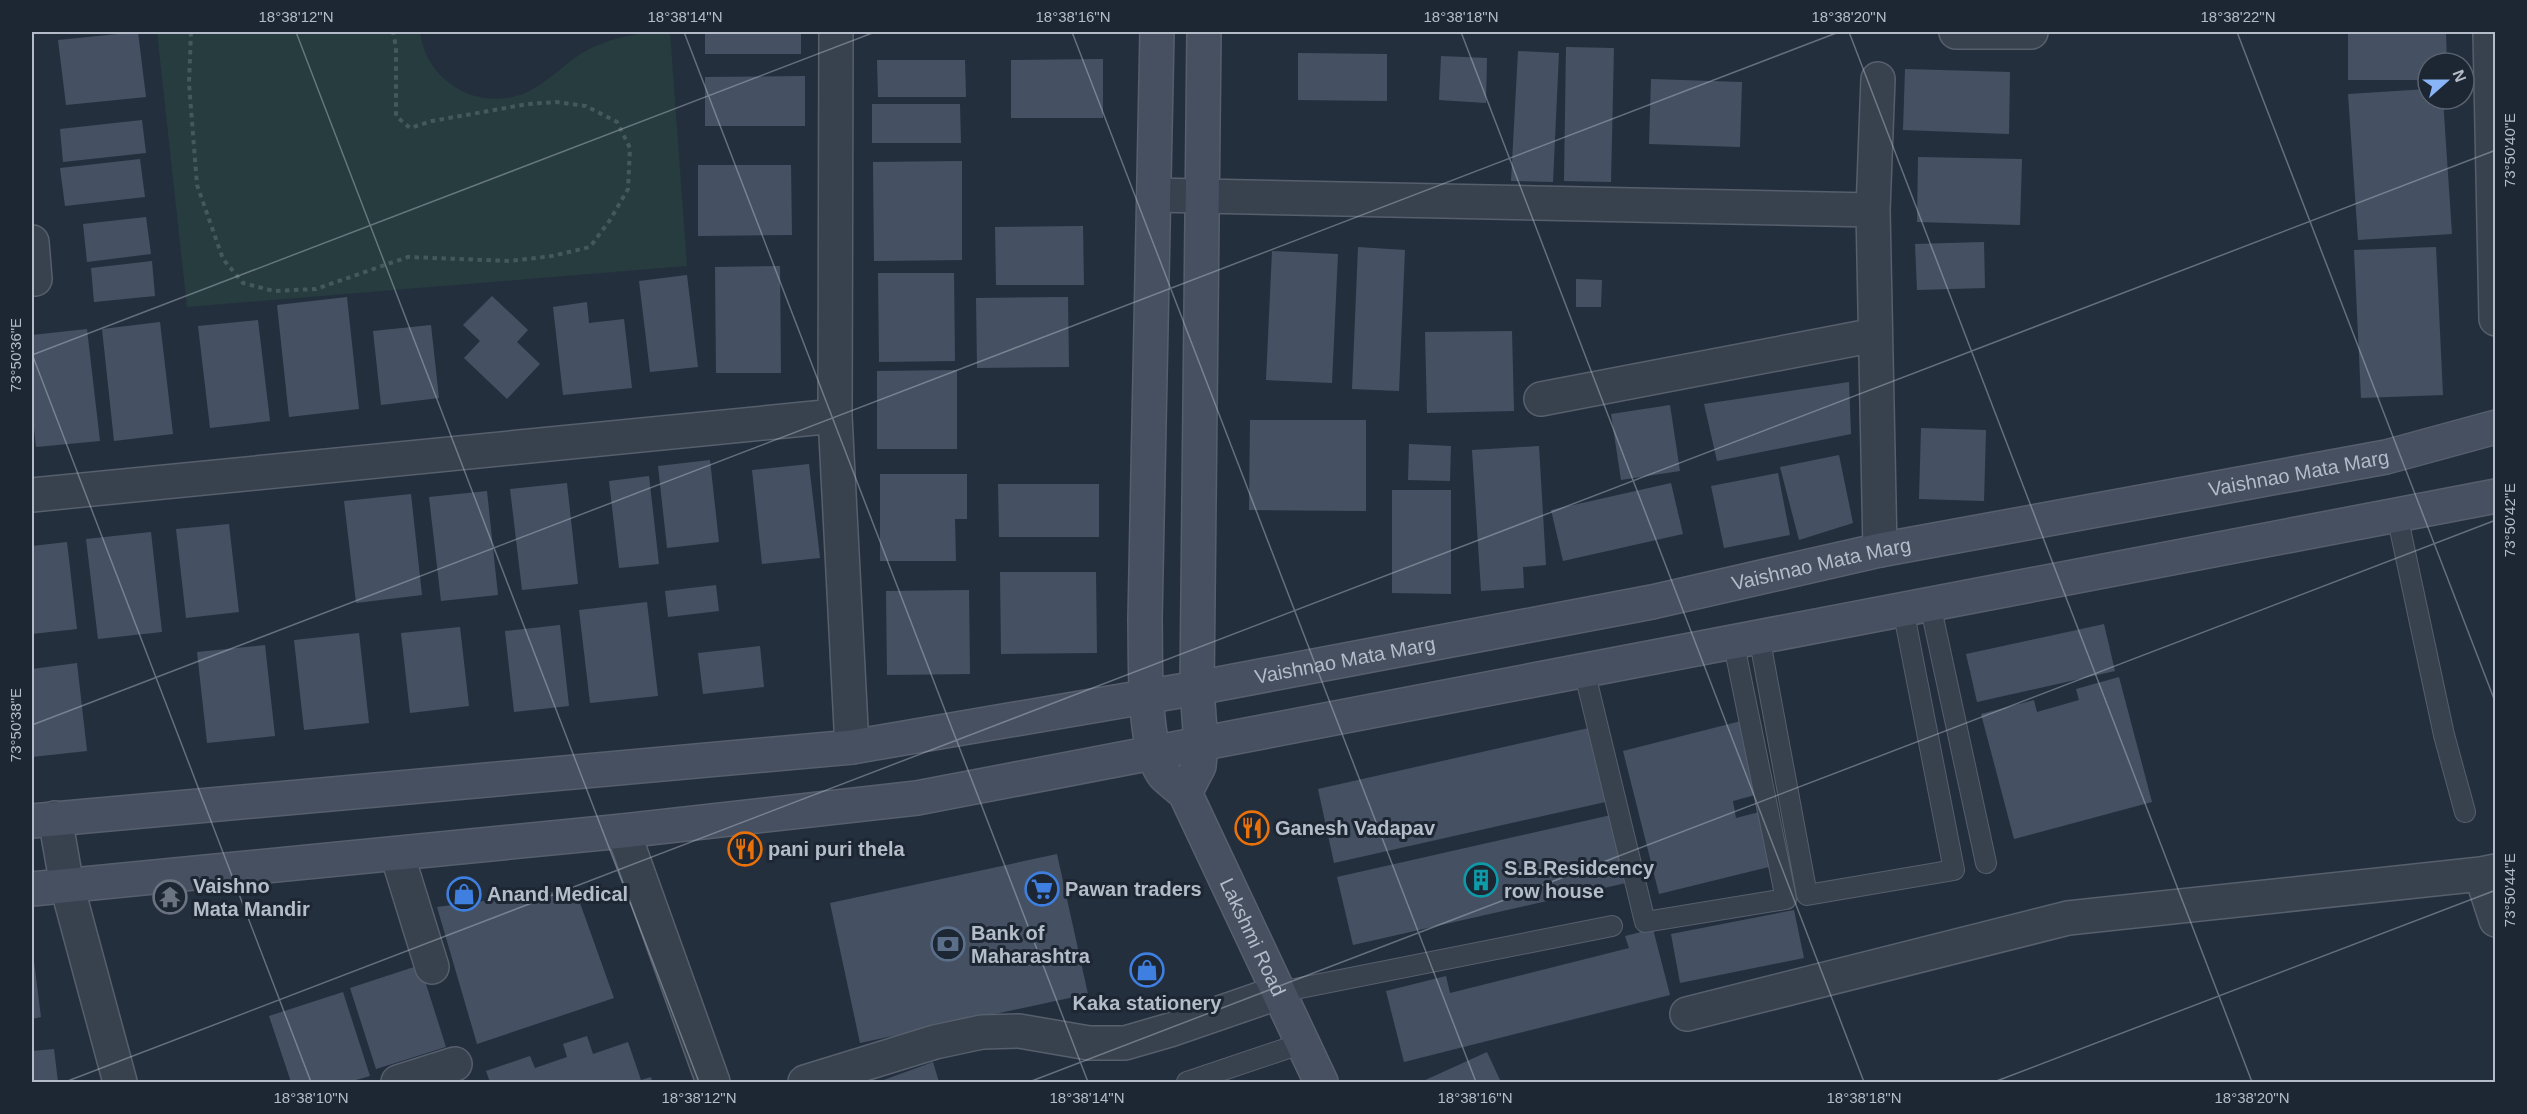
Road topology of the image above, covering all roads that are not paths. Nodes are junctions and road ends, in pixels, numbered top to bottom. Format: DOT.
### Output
graph roads {
  1 [pos="836,32"];
  2 [pos="1157,32"];
  3 [pos="1204,32"];
  4 [pos="1956,32"];
  5 [pos="2031,32"];
  6 [pos="2490,32"];
  7 [pos="2493,77"];
  8 [pos="1878,79"];
  9 [pos="1154,195"];
  10 [pos="1200,197"];
  11 [pos="1873,210"];
  12 [pos="32,242"];
  13 [pos="34,279"];
  14 [pos="2496,319"];
  15 [pos="1875,335"];
  16 [pos="1541,399"];
  17 [pos="835,416"];
  18 [pos="2496,428"];
  19 [pos="32,495"];
  20 [pos="2496,496"];
  21 [pos="2397,515"];
  22 [pos="1880,550"];
  23 [pos="1917,606"];
  24 [pos="1746,638"];
  25 [pos="1584,670"];
  26 [pos="1197,688"];
  27 [pos="1147,697"];
  28 [pos="1201,745"];
  29 [pos="852,747"];
  30 [pos="1153,753"];
  31 [pos="1185,793"];
  32 [pos="2464,812"];
  33 [pos="43,819"];
  34 [pos="623,831"];
  35 [pos="397,854"];
  36 [pos="1986,863"];
  37 [pos="2488,873"];
  38 [pos="67,886"];
  39 [pos="32,889"];
  40 [pos="2496,920"];
  41 [pos="1612,926"];
  42 [pos="432,967"];
  43 [pos="1280,992"];
  44 [pos="1687,1014"];
  45 [pos="1304,1043"];
  46 [pos="455,1064"];
  47 [pos="120,1083"];
  48 [pos="398,1083"];
  49 [pos="713,1083"];
  50 [pos="805,1083"];
  51 [pos="1187,1083"];
  52 [pos="1322,1083"];
  1 -- 17 [label="street"];
  2 -- 9 [label="main road"];
  3 -- 10 [label="main road"];
  4 -- 5 [label="street"];
  6 -- 7 [label="street"];
  7 -- 14 [label="street"];
  8 -- 11 [label="street"];
  9 -- 10 [label="street"];
  9 -- 27 [label="main road"];
  10 -- 11 [label="street"];
  10 -- 26 [label="main road"];
  11 -- 15 [label="street"];
  12 -- 13 [label="street"];
  15 -- 16 [label="street"];
  15 -- 22 [label="street"];
  17 -- 19 [label="street"];
  17 -- 29 [label="street"];
  18 -- 22 [label="main road, Vaishnao Mata Marg"];
  20 -- 21 [label="main road"];
  21 -- 23 [label="main road"];
  21 -- 32 [label="lane"];
  22 -- 26 [label="main road, Vaishnao Mata Marg"];
  23 -- 24 [label="main road"];
  23 -- 24 [label="lane"];
  23 -- 36 [label="lane"];
  24 -- 25 [label="main road"];
  24 -- 25 [label="lane"];
  25 -- 28 [label="main road"];
  26 -- 27 [label="main road, Vaishnao Mata Marg"];
  26 -- 28 [label="main road"];
  27 -- 29 [label="main road, Vaishnao Mata Marg"];
  27 -- 30 [label="main road"];
  28 -- 30 [label="main road"];
  28 -- 31 [label="main road"];
  29 -- 33 [label="main road, Vaishnao Mata Marg"];
  30 -- 31 [label="main road, Lakshmi Road"];
  30 -- 34 [label="main road"];
  31 -- 43 [label="main road, Lakshmi Road"];
  33 -- 38 [label="street"];
  34 -- 35 [label="main road"];
  34 -- 49 [label="street"];
  35 -- 38 [label="main road"];
  35 -- 42 [label="street"];
  37 -- 40 [label="street"];
  37 -- 44 [label="street"];
  38 -- 39 [label="main road"];
  38 -- 47 [label="street"];
  41 -- 43 [label="lane"];
  43 -- 45 [label="main road, Lakshmi Road"];
  43 -- 50 [label="street"];
  45 -- 51 [label="lane"];
  45 -- 52 [label="main road, Lakshmi Road"];
  46 -- 48 [label="street"];
}
